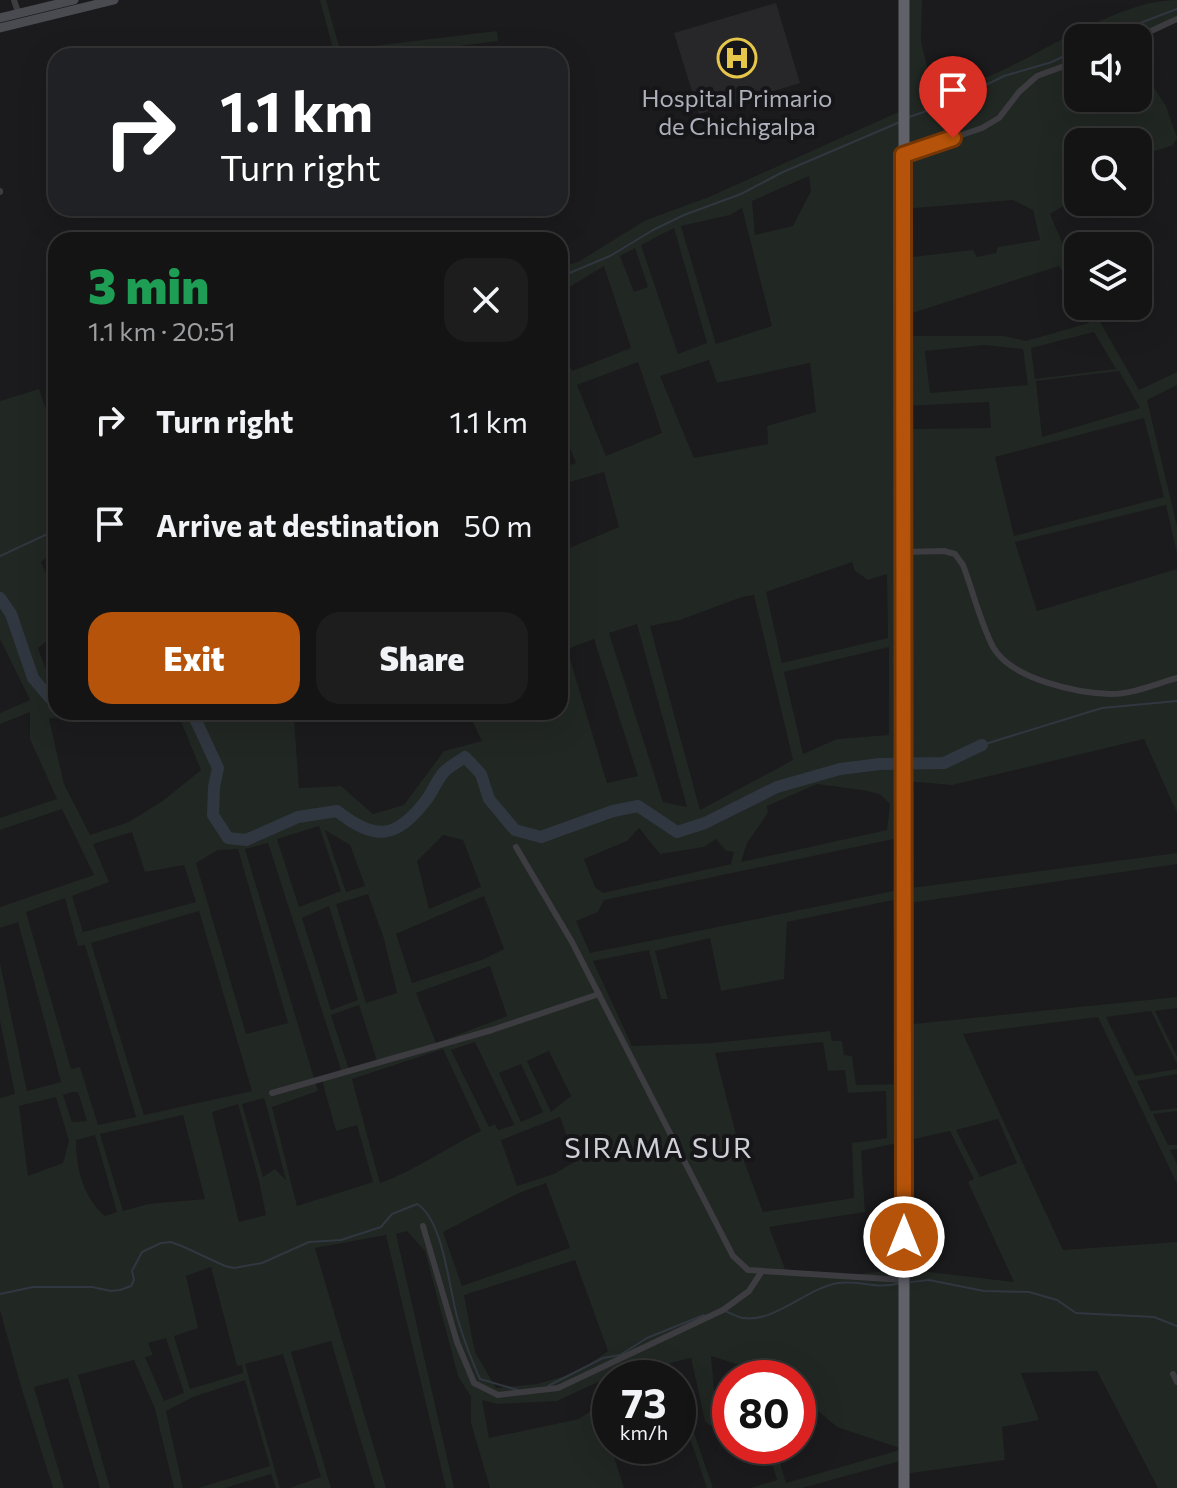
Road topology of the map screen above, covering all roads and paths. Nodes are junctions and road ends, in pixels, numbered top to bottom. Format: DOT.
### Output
graph roads {
  1 [pos="14,0"];
  2 [pos="74,0"];
  3 [pos="114,0"];
  4 [pos="904,0"];
  5 [pos="89,3"];
  6 [pos="18,12"];
  7 [pos="0,18"];
  8 [pos="1177,19"];
  9 [pos="0,28"];
  10 [pos="1152,31"];
  11 [pos="1064,66"];
  12 [pos="903,155"];
  13 [pos="903,552"];
  14 [pos="1177,678"];
  15 [pos="516,847"];
  16 [pos="599,994"];
  17 [pos="272,1093"];
  18 [pos="423,1226"];
  19 [pos="762,1271"];
  20 [pos="904,1283"];
  21 [pos="1173,1374"];
  22 [pos="1177,1382"];
  23 [pos="904,1488"];
  1 -- 6 [label="street"];
  2 -- 6 [label="main road"];
  3 -- 5 [label="main road"];
  4 -- 12 [label="highway"];
  5 -- 9 [label="main road"];
  6 -- 7 [label="main road"];
  8 -- 10 [label="street"];
  11 -- 12 [label="street"];
  12 -- 13 [label="highway"];
  13 -- 14 [label="street"];
  13 -- 20 [label="highway"];
  15 -- 16 [label="street"];
  16 -- 17 [label="street"];
  16 -- 19 [label="street"];
  18 -- 19 [label="street"];
  19 -- 20 [label="street"];
  20 -- 23 [label="highway"];
  21 -- 22 [label="street"];
}
